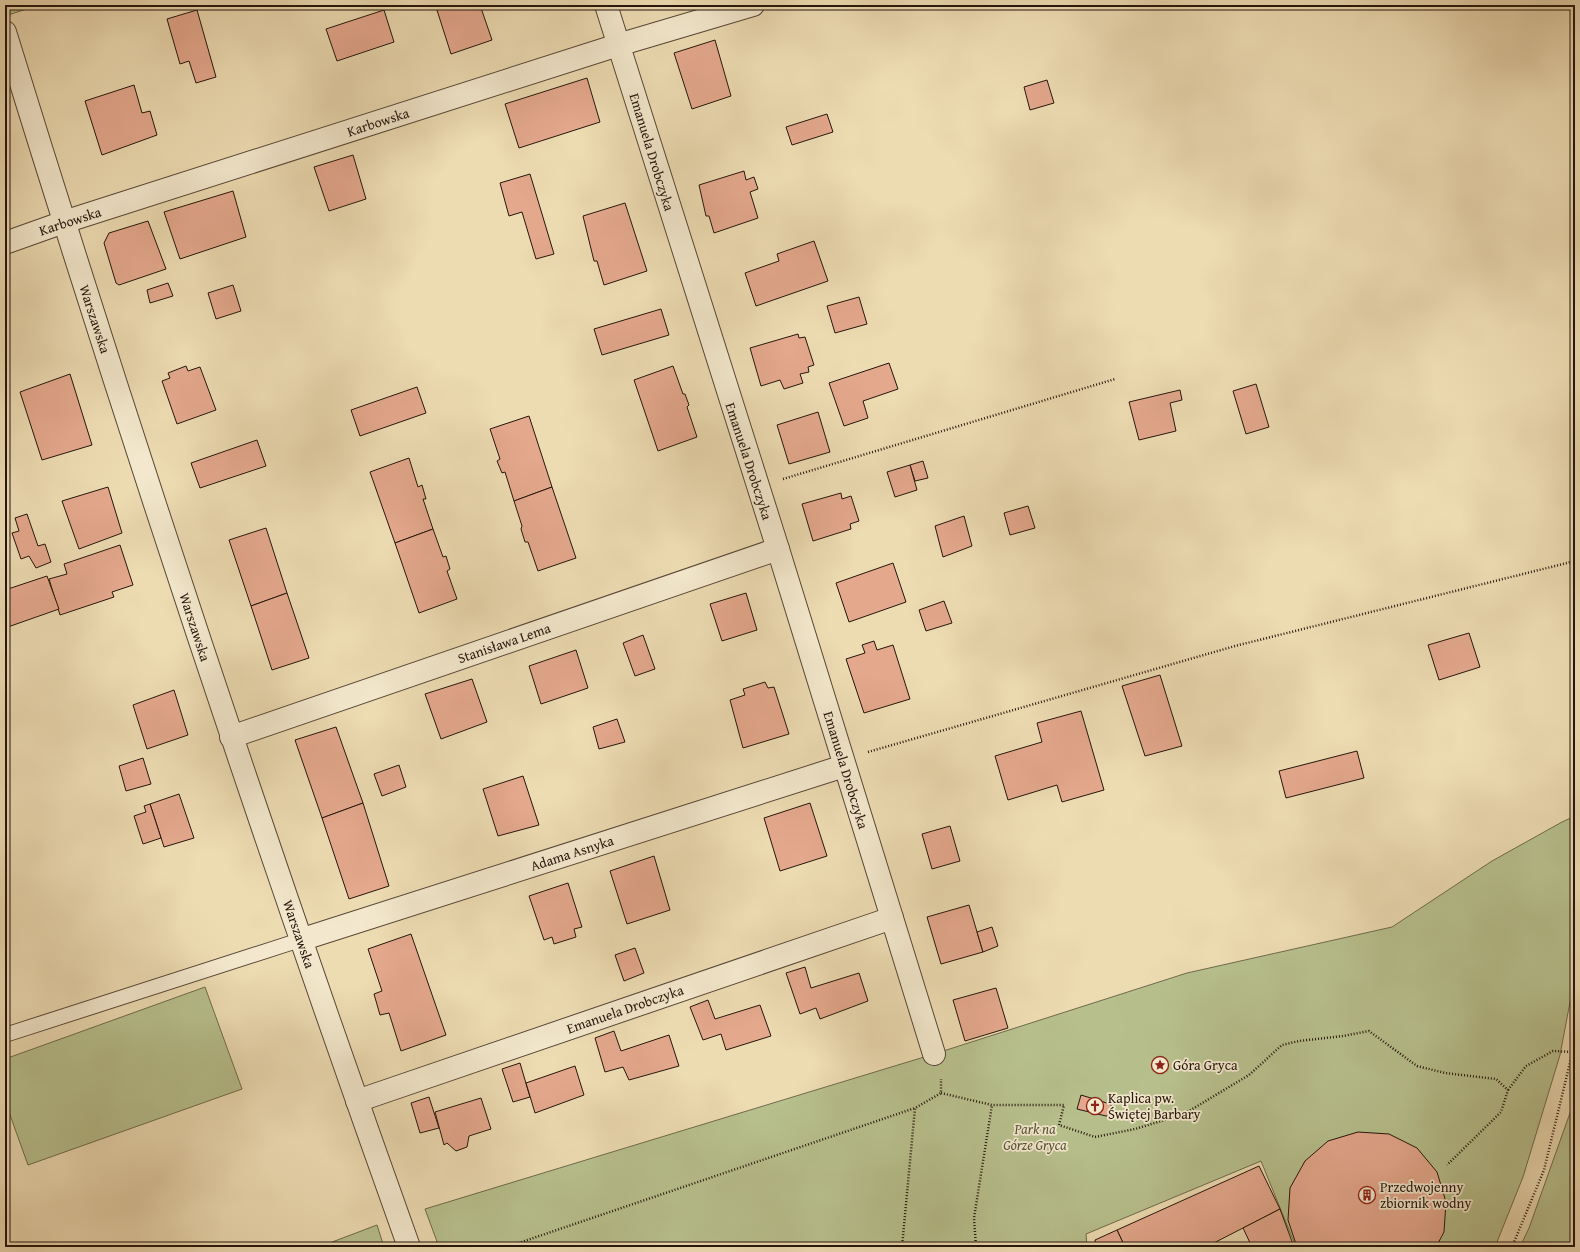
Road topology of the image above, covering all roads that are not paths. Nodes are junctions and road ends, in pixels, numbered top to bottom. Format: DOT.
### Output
graph roads {
  1 [pos="606,5"];
  2 [pos="753,5"];
  3 [pos="5,32"];
  4 [pos="618,45"];
  5 [pos="64,222"];
  6 [pos="5,243"];
  7 [pos="778,549"];
  8 [pos="231,737"];
  9 [pos="843,762"];
  10 [pos="892,918"];
  11 [pos="300,940"];
  12 [pos="5,1035"];
  13 [pos="934,1054"];
  14 [pos="357,1101"];
  15 [pos="409,1247"];
  1 -- 4 [label="street, Emanuela Drobczyka"];
  2 -- 4 [label="street, Karbowska"];
  3 -- 5 [label="street, Warszawska"];
  4 -- 5 [label="street, Karbowska"];
  4 -- 7 [label="street, Emanuela Drobczyka"];
  5 -- 6 [label="street, Karbowska"];
  5 -- 8 [label="street, Warszawska"];
  7 -- 8 [label="street, Stanisława Lema"];
  7 -- 9 [label="street, Emanuela Drobczyka"];
  8 -- 11 [label="street, Warszawska"];
  9 -- 10 [label="street, Emanuela Drobczyka"];
  9 -- 11 [label="street, Adama Asnyka"];
  10 -- 13 [label="street, Emanuela Drobczyka"];
  10 -- 14 [label="street, Emanuela Drobczyka"];
  11 -- 12 [label="lane"];
  11 -- 14 [label="street, Warszawska"];
  14 -- 15 [label="street, Warszawska"];
}
